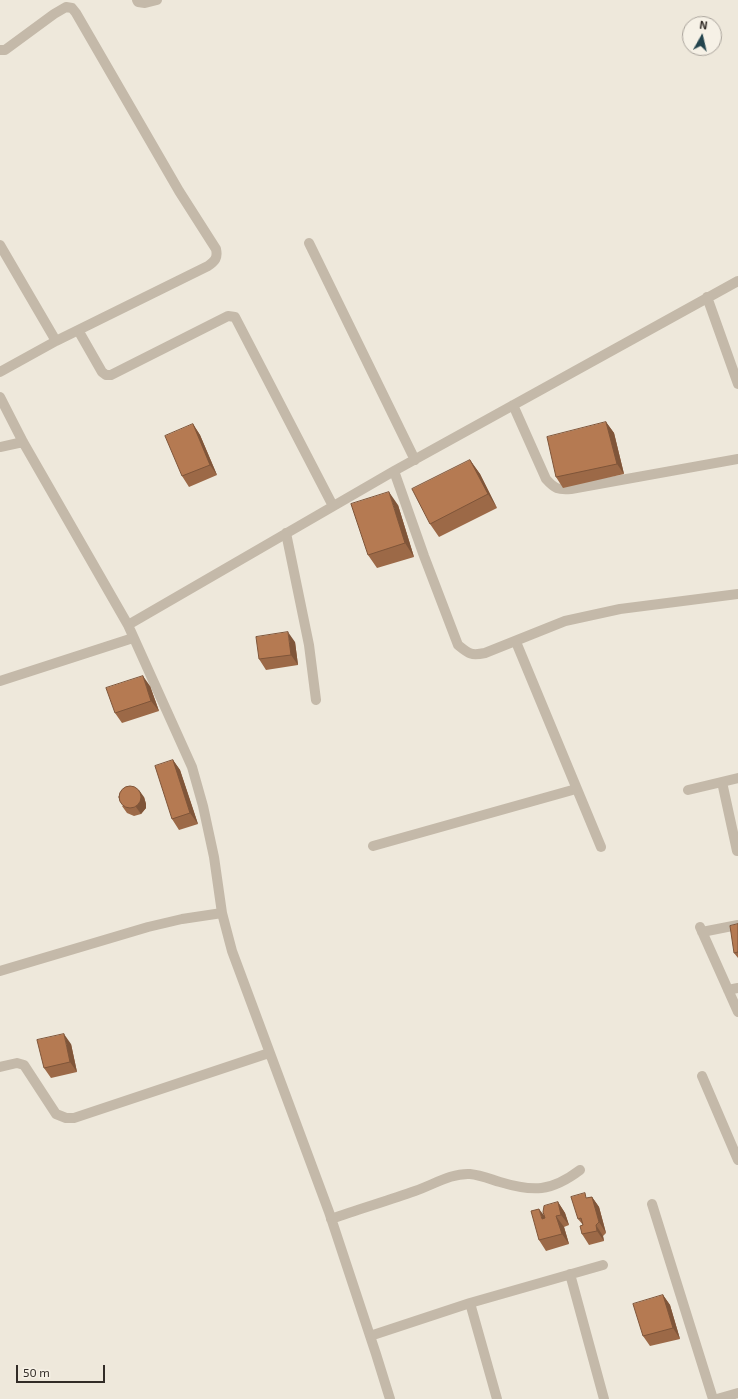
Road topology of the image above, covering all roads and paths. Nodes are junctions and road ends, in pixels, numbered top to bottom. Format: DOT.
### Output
graph roads {
  1 [pos="137,0"];
  2 [pos="157,0"];
  3 [pos="0,50"];
  4 [pos="309,243"];
  5 [pos="0,245"];
  6 [pos="738,281"];
  7 [pos="707,298"];
  8 [pos="78,330"];
  9 [pos="56,341"];
  10 [pos="0,372"];
  11 [pos="738,384"];
  12 [pos="0,397"];
  13 [pos="513,405"];
  14 [pos="23,442"];
  15 [pos="0,447"];
  16 [pos="738,459"];
  17 [pos="415,460"];
  18 [pos="394,471"];
  19 [pos="333,506"];
  20 [pos="286,532"];
  21 [pos="738,594"];
  22 [pos="128,625"];
  23 [pos="133,638"];
  24 [pos="516,642"];
  25 [pos="0,682"];
  26 [pos="316,700"];
  27 [pos="738,778"];
  28 [pos="722,782"];
  29 [pos="576,789"];
  30 [pos="688,790"];
  31 [pos="372,846"];
  32 [pos="600,847"];
  33 [pos="737,851"];
  34 [pos="222,913"];
  35 [pos="738,925"];
  36 [pos="0,971"];
  37 [pos="733,989"];
  38 [pos="738,1012"];
  39 [pos="269,1053"];
  40 [pos="0,1067"];
  41 [pos="702,1076"];
  42 [pos="738,1160"];
  43 [pos="580,1170"];
  44 [pos="652,1204"];
  45 [pos="331,1219"];
  46 [pos="603,1265"];
  47 [pos="570,1274"];
  48 [pos="470,1303"];
  49 [pos="370,1336"];
  50 [pos="738,1393"];
  51 [pos="390,1399"];
  52 [pos="497,1399"];
  53 [pos="604,1399"];
  54 [pos="713,1399"];
  55 [pos="717,1399"];
  1 -- 2 [label="street"];
  3 -- 8 [label="street"];
  4 -- 17 [label="street"];
  5 -- 9 [label="street"];
  6 -- 7 [label="street"];
  7 -- 11 [label="street"];
  7 -- 13 [label="street"];
  8 -- 9 [label="street"];
  8 -- 19 [label="street"];
  9 -- 10 [label="street"];
  12 -- 14 [label="street"];
  13 -- 16 [label="street"];
  13 -- 17 [label="street"];
  14 -- 15 [label="street"];
  14 -- 22 [label="street"];
  17 -- 18 [label="street"];
  18 -- 19 [label="street"];
  18 -- 24 [label="street"];
  19 -- 20 [label="street"];
  20 -- 22 [label="street"];
  20 -- 26 [label="street"];
  21 -- 24 [label="street"];
  22 -- 23 [label="street"];
  23 -- 25 [label="street"];
  23 -- 34 [label="street"];
  24 -- 29 [label="street"];
  27 -- 28 [label="street"];
  28 -- 30 [label="street"];
  28 -- 33 [label="street"];
  29 -- 31 [label="street"];
  29 -- 32 [label="street"];
  34 -- 36 [label="street"];
  34 -- 39 [label="street"];
  35 -- 37 [label="street"];
  37 -- 38 [label="street"];
  39 -- 40 [label="street"];
  39 -- 45 [label="street"];
  41 -- 42 [label="street"];
  43 -- 45 [label="street"];
  44 -- 54 [label="street"];
  45 -- 49 [label="street"];
  46 -- 47 [label="street"];
  47 -- 48 [label="street"];
  47 -- 53 [label="street"];
  48 -- 49 [label="street"];
  48 -- 52 [label="street"];
  49 -- 51 [label="street"];
  50 -- 55 [label="street"];
}
